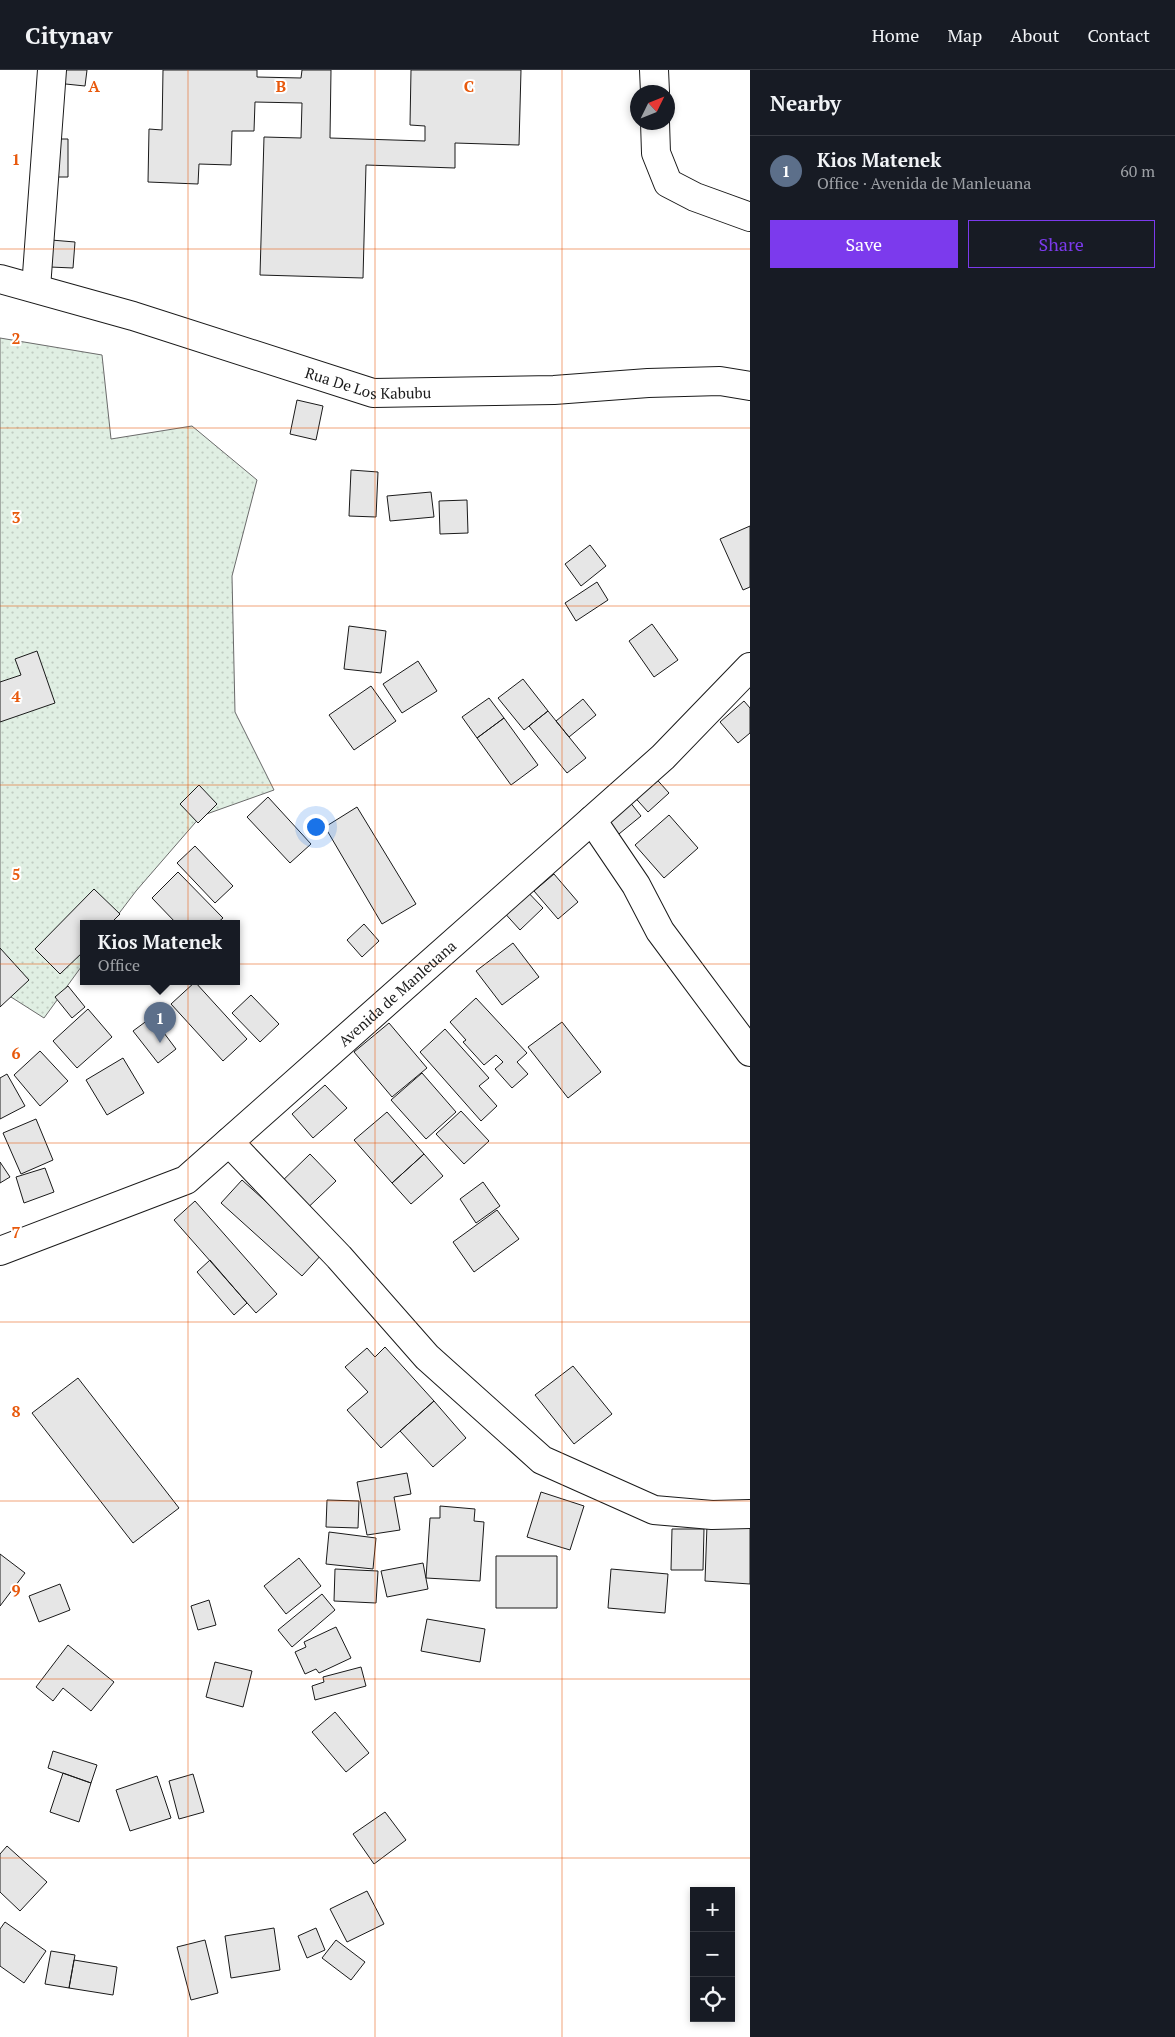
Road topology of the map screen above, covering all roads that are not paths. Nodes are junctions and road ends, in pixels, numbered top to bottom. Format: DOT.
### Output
graph roads {
  1 [pos="52,70"];
  2 [pos="654,70"];
  3 [pos="655,85"];
  4 [pos="655,130"];
  5 [pos="750,217"];
  6 [pos="0,279"];
  7 [pos="36,288"];
  8 [pos="750,386"];
  9 [pos="750,666"];
  10 [pos="592,820"];
  11 [pos="750,1052"];
  12 [pos="229,1142"];
  13 [pos="0,1251"];
  14 [pos="750,1514"];
  1 -- 7 [label="street"];
  2 -- 3 [label="street"];
  4 -- 5 [label="street"];
  6 -- 7 [label="street, Rua De Los Kabubu"];
  7 -- 8 [label="street, Rua De Los Kabubu"];
  9 -- 10 [label="street, Avenida de Manleuana"];
  10 -- 11 [label="street"];
  10 -- 12 [label="street, Avenida de Manleuana"];
  12 -- 13 [label="street, Avenida de Manleuana"];
  12 -- 14 [label="street"];
}
